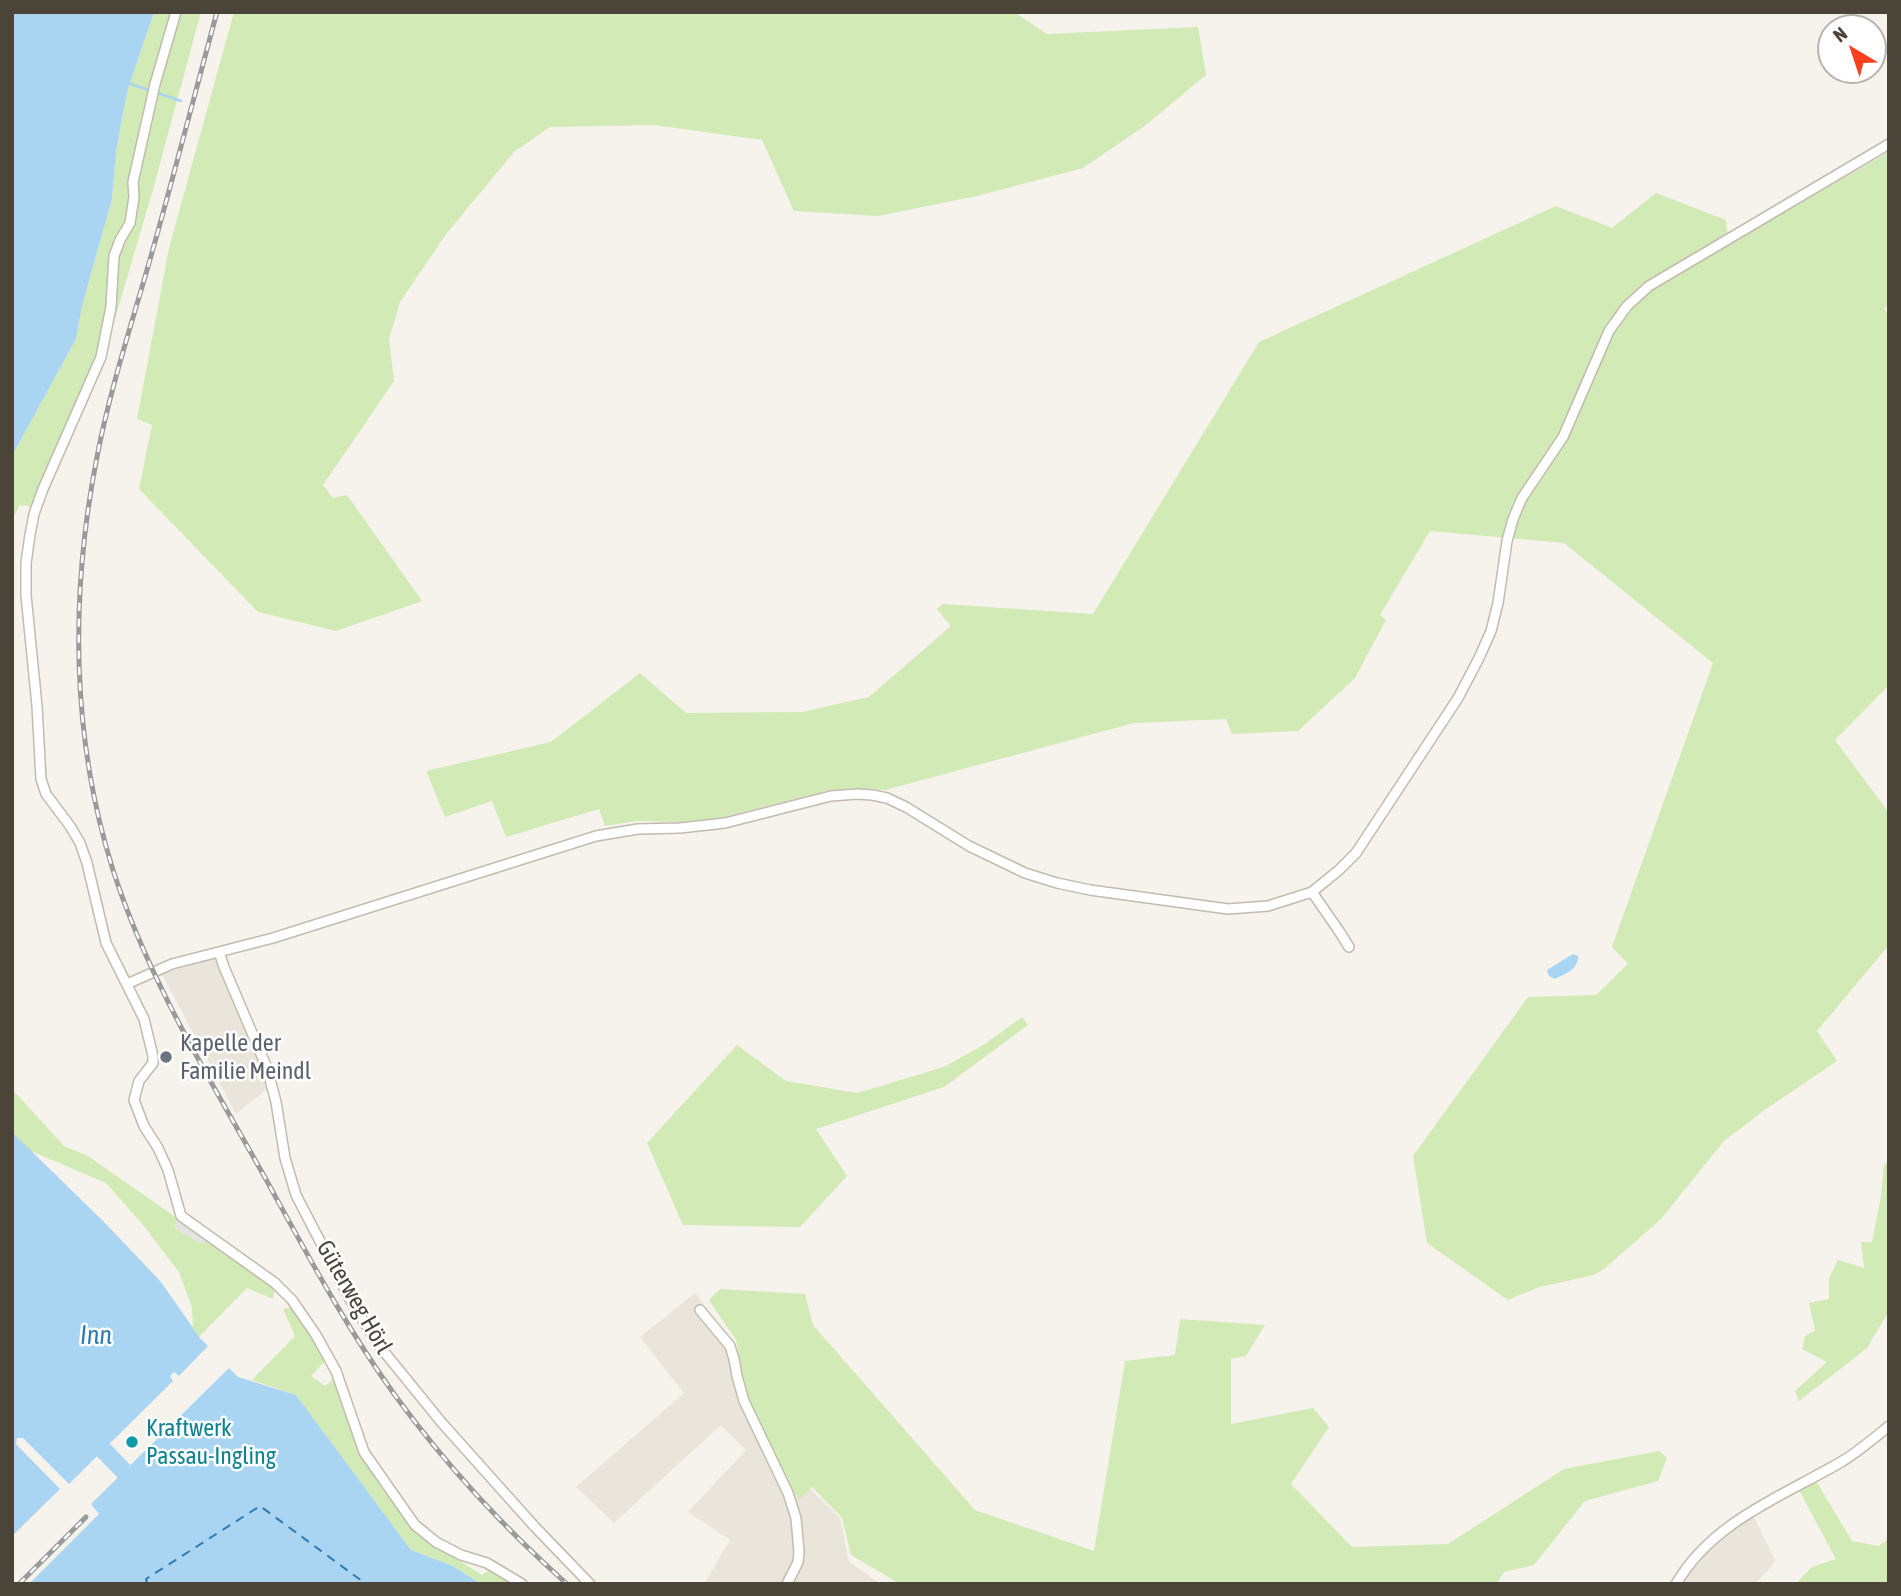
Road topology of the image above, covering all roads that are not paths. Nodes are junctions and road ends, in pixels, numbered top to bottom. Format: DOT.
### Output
graph roads {
  1 [pos="176,12"];
  2 [pos="1889,144"];
  3 [pos="1312,892"];
  4 [pos="1349,947"];
  5 [pos="219,952"];
  6 [pos="127,984"];
  7 [pos="701,1310"];
  8 [pos="1889,1426"];
  9 [pos="522,1584"];
  10 [pos="590,1584"];
  11 [pos="786,1584"];
  12 [pos="1676,1584"];
  1 -- 6 [label="street"];
  2 -- 3 [label="street"];
  3 -- 4 [label="street"];
  3 -- 5 [label="street"];
  5 -- 6 [label="street"];
  5 -- 10 [label="street, Güterweg Hörl"];
  6 -- 9 [label="street"];
  7 -- 11 [label="street"];
  8 -- 12 [label="street"];
}
